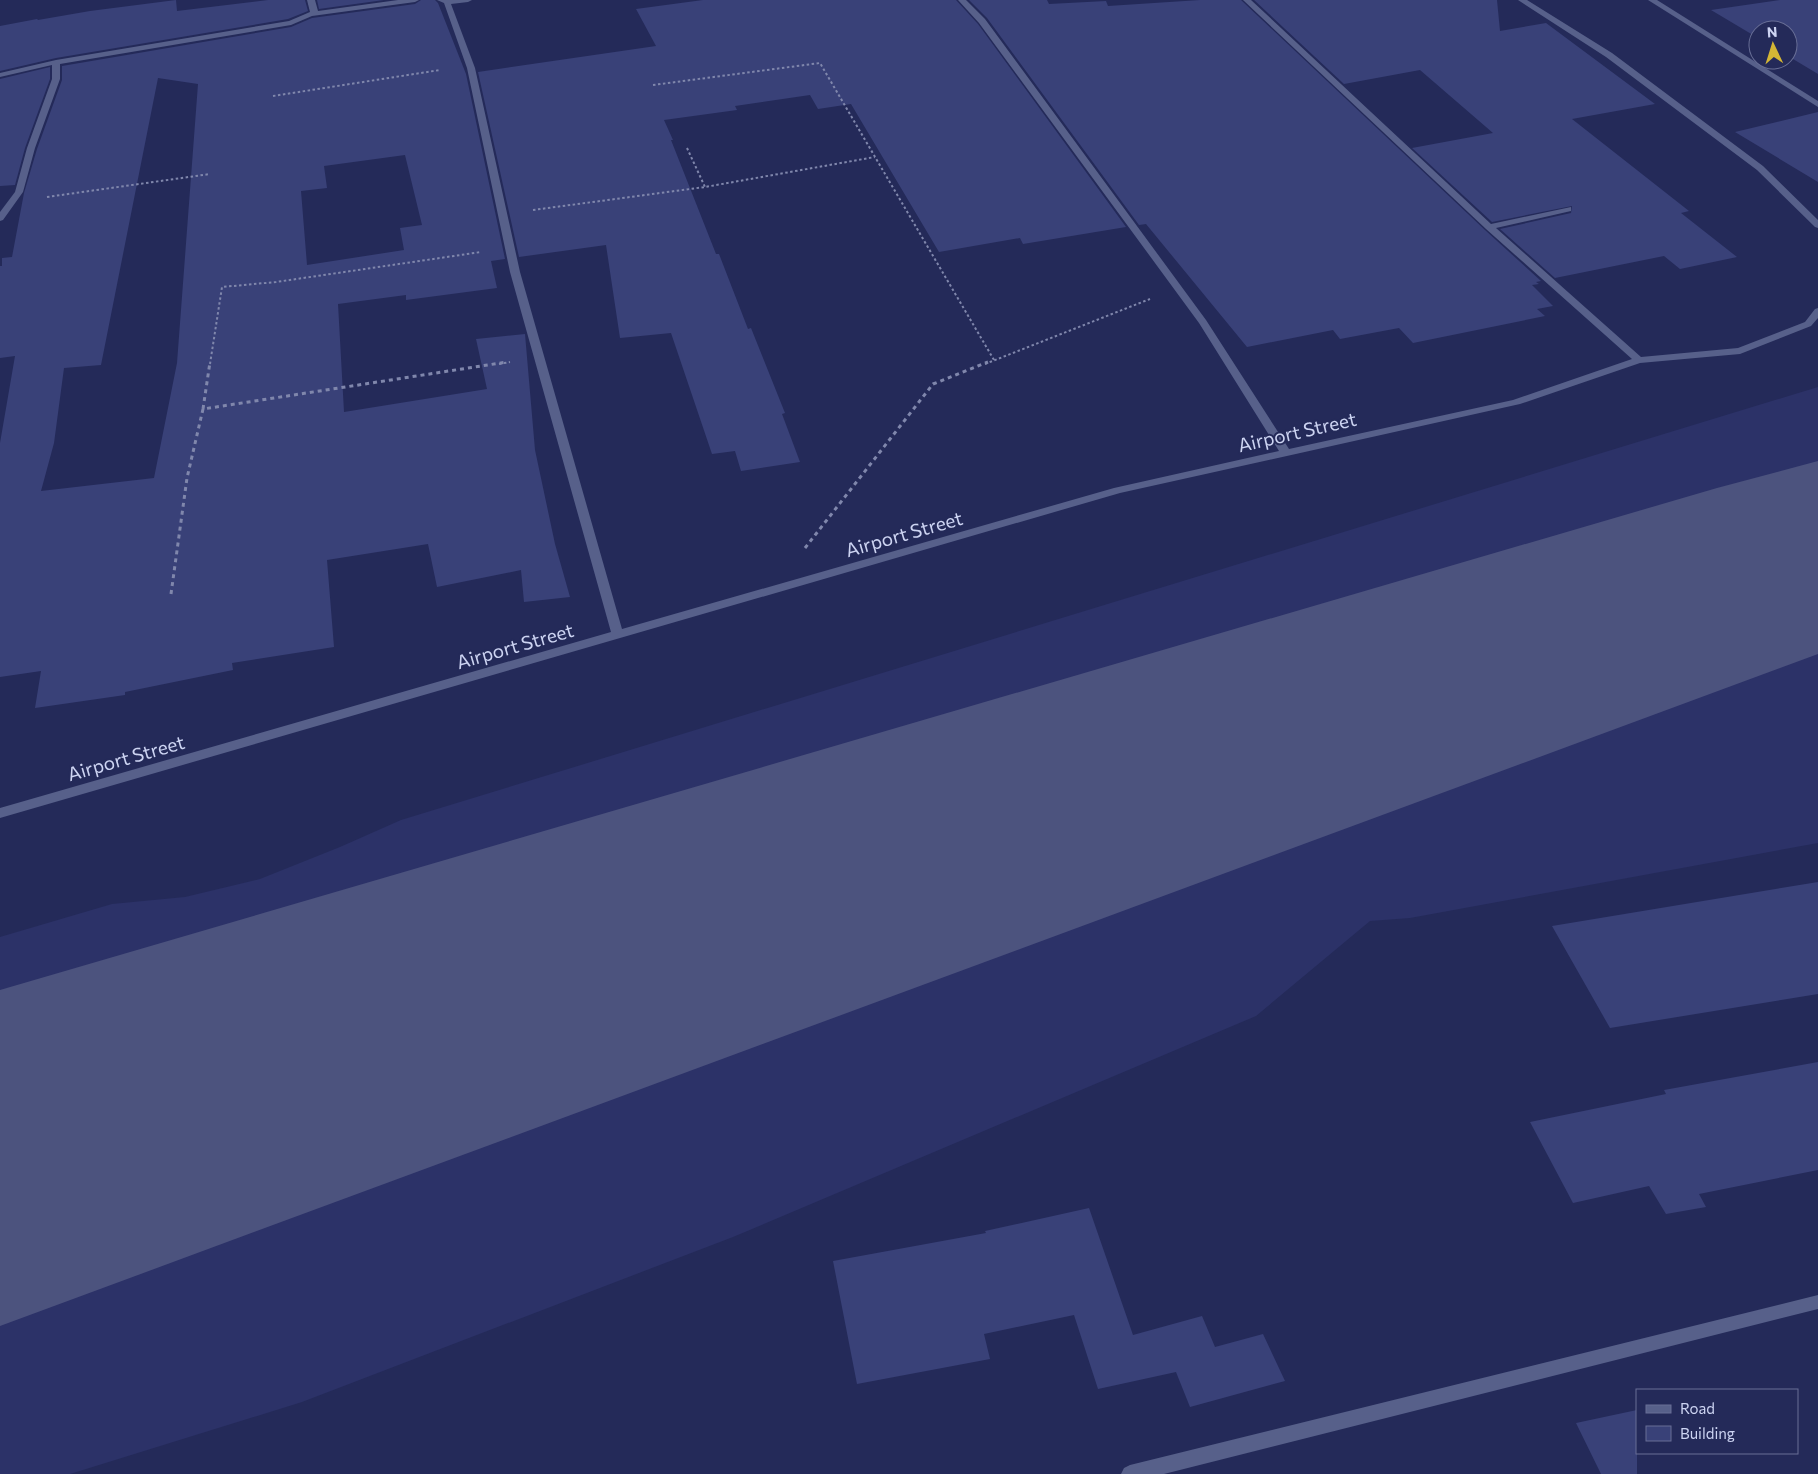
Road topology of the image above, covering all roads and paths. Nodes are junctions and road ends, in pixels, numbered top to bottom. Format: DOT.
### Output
graph roads {
  1 [pos="311,0"];
  2 [pos="415,0"];
  3 [pos="468,0"];
  4 [pos="962,0"];
  5 [pos="1247,0"];
  6 [pos="1522,0"];
  7 [pos="1652,0"];
  8 [pos="443,1"];
  9 [pos="316,14"];
  10 [pos="56,62"];
  11 [pos="470,65"];
  12 [pos="0,75"];
  13 [pos="653,85"];
  14 [pos="273,96"];
  15 [pos="1818,105"];
  16 [pos="687,148"];
  17 [pos="875,157"];
  18 [pos="210,174"];
  19 [pos="705,187"];
  20 [pos="11,202"];
  21 [pos="1568,209"];
  22 [pos="503,214"];
  23 [pos="0,218"];
  24 [pos="1818,225"];
  25 [pos="1489,227"];
  26 [pos="510,247"];
  27 [pos="1178,288"];
  28 [pos="1818,311"];
  29 [pos="540,358"];
  30 [pos="994,360"];
  31 [pos="1640,360"];
  32 [pos="203,409"];
  33 [pos="1286,453"];
  34 [pos="773,590"];
  35 [pos="171,594"];
  36 [pos="618,635"];
  37 [pos="0,813"];
  38 [pos="1818,1302"];
  39 [pos="1130,1474"];
  1 -- 9 [label="street"];
  2 -- 9 [label="street"];
  3 -- 8 [label="street"];
  4 -- 27 [label="street"];
  5 -- 25 [label="street"];
  6 -- 24 [label="street"];
  7 -- 15 [label="street"];
  8 -- 11 [label="street"];
  9 -- 10 [label="street"];
  10 -- 12 [label="street"];
  10 -- 20 [label="street"];
  11 -- 14 [label="path"];
  11 -- 22 [label="street"];
  13 -- 17 [label="path"];
  16 -- 19 [label="path"];
  17 -- 19 [label="path"];
  17 -- 30 [label="path"];
  18 -- 20 [label="path"];
  19 -- 22 [label="path"];
  20 -- 23 [label="street"];
  21 -- 25 [label="street"];
  22 -- 26 [label="street"];
  25 -- 31 [label="street"];
  26 -- 29 [label="street"];
  26 -- 32 [label="path"];
  27 -- 30 [label="path"];
  27 -- 33 [label="street"];
  28 -- 31 [label="street, Airport Street"];
  29 -- 32 [label="path"];
  29 -- 36 [label="street"];
  30 -- 34 [label="path"];
  31 -- 33 [label="street, Airport Street"];
  32 -- 35 [label="path"];
  33 -- 34 [label="street, Airport Street"];
  34 -- 36 [label="street, Airport Street"];
  36 -- 37 [label="street, Airport Street"];
  38 -- 39 [label="street"];
}
